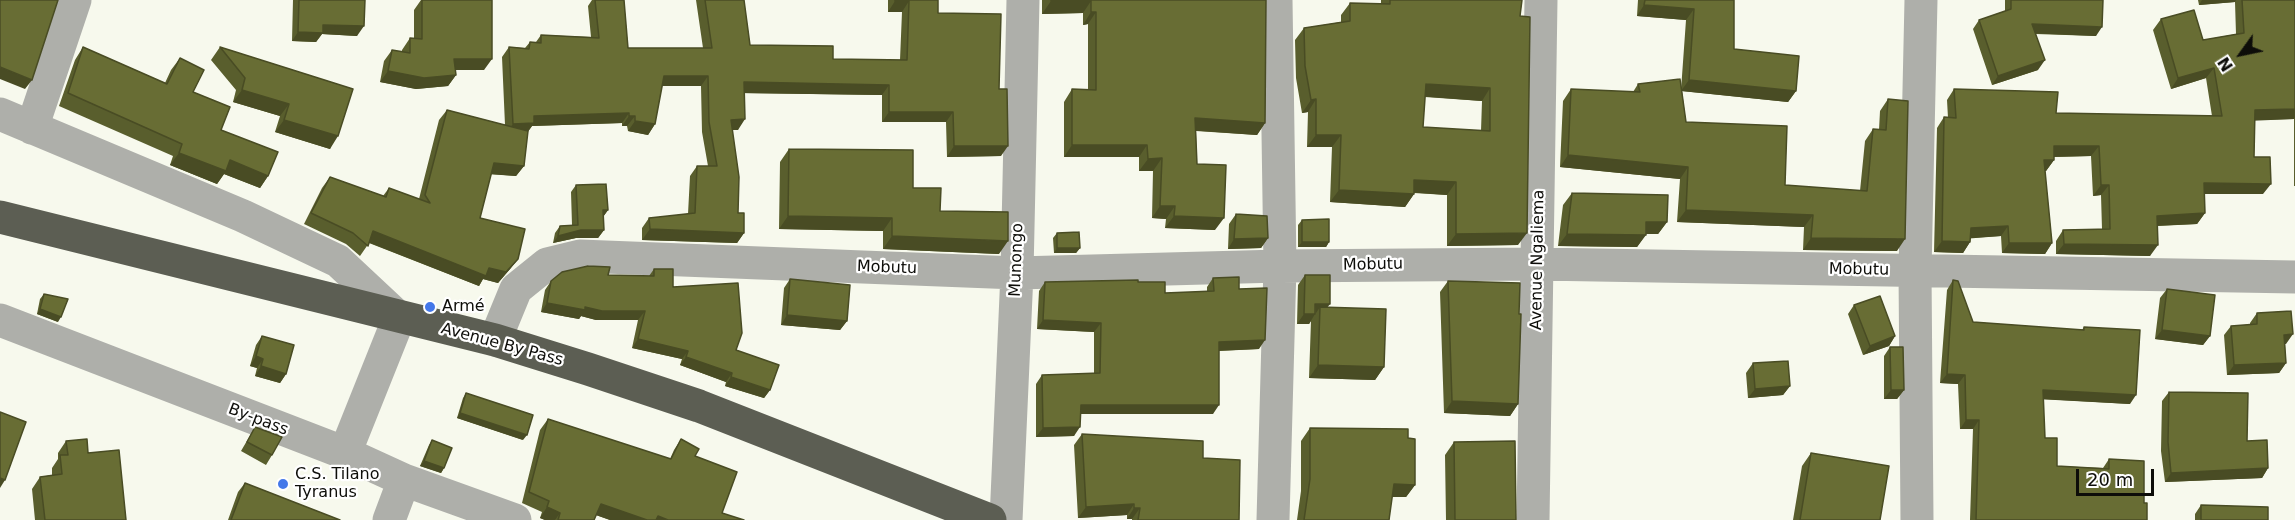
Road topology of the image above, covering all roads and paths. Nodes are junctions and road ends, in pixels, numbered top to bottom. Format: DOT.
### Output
graph roads {
  1 [pos="75,0"];
  2 [pos="1023,0"];
  3 [pos="1276,0"];
  4 [pos="1541,0"];
  5 [pos="1921,0"];
  6 [pos="0,114"];
  7 [pos="32,128"];
  8 [pos="0,217"];
  9 [pos="1538,264"];
  10 [pos="1280,266"];
  11 [pos="1916,271"];
  12 [pos="1017,273"];
  13 [pos="2295,277"];
  14 [pos="399,318"];
  15 [pos="0,320"];
  16 [pos="495,340"];
  17 [pos="345,453"];
  18 [pos="404,480"];
  19 [pos="388,520"];
  20 [pos="515,520"];
  21 [pos="990,520"];
  22 [pos="1006,520"];
  23 [pos="1273,520"];
  24 [pos="1533,520"];
  25 [pos="1917,520"];
  1 -- 7 [label="street"];
  2 -- 12 [label="street, Munongo"];
  3 -- 10 [label="street"];
  4 -- 9 [label="street, Avenue Ngaliema"];
  5 -- 11 [label="street"];
  6 -- 7 [label="street"];
  7 -- 14 [label="street"];
  8 -- 14 [label="highway, Avenue By Pass"];
  9 -- 10 [label="street, Mobutu"];
  9 -- 11 [label="street, Mobutu"];
  9 -- 24 [label="street, Avenue Ngaliema"];
  10 -- 12 [label="street, Mobutu"];
  10 -- 23 [label="street"];
  11 -- 13 [label="street, Mobutu"];
  11 -- 25 [label="street"];
  12 -- 16 [label="street, Mobutu"];
  12 -- 22 [label="street, Munongo"];
  14 -- 16 [label="highway, Avenue By Pass"];
  14 -- 17 [label="street"];
  15 -- 17 [label="street, By-pass"];
  16 -- 21 [label="highway, Avenue By Pass"];
  17 -- 18 [label="street, By-pass"];
  18 -- 19 [label="street"];
  18 -- 20 [label="street, By-pass"];
}
